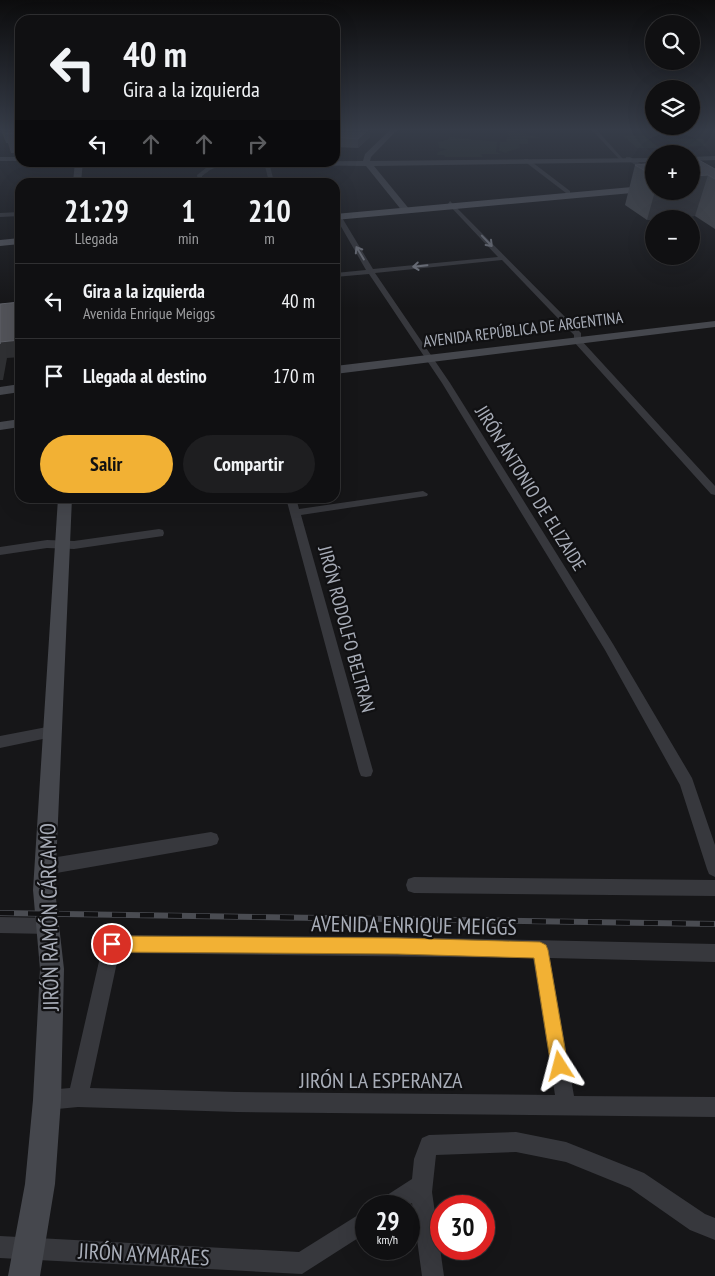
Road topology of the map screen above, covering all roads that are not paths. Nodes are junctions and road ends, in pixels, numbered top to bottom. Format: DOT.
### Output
graph roads {
  1 [pos="382,189"];
  2 [pos="382,189"];
  3 [pos="563,189"];
  4 [pos="617,189"];
  5 [pos="625,189"];
  6 [pos="568,192"];
  7 [pos="452,204"];
  8 [pos="395,206"];
  9 [pos="15,214"];
  10 [pos="340,214"];
  11 [pos="0,215"];
  12 [pos="340,222"];
  13 [pos="15,243"];
  14 [pos="0,244"];
  15 [pos="504,258"];
  16 [pos="371,272"];
  17 [pos="340,275"];
  18 [pos="715,318"];
  19 [pos="715,324"];
  20 [pos="577,338"];
  21 [pos="427,356"];
  22 [pos="340,364"];
  23 [pos="340,369"];
  24 [pos="0,386"];
  25 [pos="15,388"];
  26 [pos="15,388"];
  27 [pos="0,391"];
  28 [pos="15,423"];
  29 [pos="2,427"];
  30 [pos="15,428"];
  31 [pos="715,492"];
  32 [pos="423,494"];
  33 [pos="65,503"];
  34 [pos="292,503"];
  35 [pos="295,513"];
  36 [pos="160,533"];
  37 [pos="62,544"];
  38 [pos="0,551"];
  39 [pos="52,732"];
  40 [pos="0,742"];
  41 [pos="366,771"];
  42 [pos="210,838"];
  43 [pos="45,867"];
  44 [pos="715,869"];
  45 [pos="414,885"];
  46 [pos="715,888"];
  47 [pos="0,925"];
  48 [pos="49,926"];
  49 [pos="540,950"];
  50 [pos="715,953"];
  51 [pos="78,1097"];
  52 [pos="47,1100"];
  53 [pos="566,1105"];
  54 [pos="715,1107"];
  55 [pos="421,1185"];
  56 [pos="405,1195"];
  57 [pos="355,1228"];
  58 [pos="715,1229"];
  59 [pos="0,1247"];
  60 [pos="30,1248"];
  61 [pos="24,1276"];
  62 [pos="433,1276"];
  1 -- 8 [label="main road"];
  2 -- 8 [label="main road"];
  3 -- 6 [label="street"];
  4 -- 6 [label="main road"];
  5 -- 7 [label="main road"];
  6 -- 7 [label="main road"];
  7 -- 8 [label="main road"];
  7 -- 15 [label="street, one-way"];
  8 -- 10 [label="main road"];
  9 -- 11 [label="street"];
  16 -- 12 [label="street, JIRÓN ANTONIO DE ELIZAIDE, one-way"];
  13 -- 14 [label="main road"];
  15 -- 16 [label="street, one-way"];
  15 -- 20 [label="street"];
  16 -- 17 [label="street"];
  16 -- 21 [label="street, JIRÓN ANTONIO DE ELIZAIDE"];
  18 -- 20 [label="main road, AVENIDA REPÚBLICA DE ARGENTINA"];
  19 -- 20 [label="main road, AVENIDA REPÚBLICA DE ARGENTINA"];
  20 -- 21 [label="main road, AVENIDA REPÚBLICA DE ARGENTINA"];
  20 -- 31 [label="street"];
  21 -- 22 [label="main road, AVENIDA REPÚBLICA DE ARGENTINA"];
  21 -- 23 [label="main road, AVENIDA REPÚBLICA DE ARGENTINA"];
  21 -- 44 [label="street, JIRÓN ANTONIO DE ELIZAIDE"];
  24 -- 25 [label="main road"];
  26 -- 27 [label="main road"];
  28 -- 29 [label="main road"];
  29 -- 30 [label="main road"];
  32 -- 35 [label="street"];
  33 -- 37 [label="main road, JIRÓN RAMÓN CÁRCAMO"];
  34 -- 35 [label="street, JIRÓN RODOLFO BELTRAN"];
  35 -- 41 [label="street, JIRÓN RODOLFO BELTRAN"];
  36 -- 37 [label="street"];
  37 -- 38 [label="street"];
  37 -- 39 [label="main road, JIRÓN RAMÓN CÁRCAMO"];
  39 -- 40 [label="street"];
  39 -- 43 [label="main road, JIRÓN RAMÓN CÁRCAMO"];
  42 -- 43 [label="street"];
  43 -- 48 [label="main road, JIRÓN RAMÓN CÁRCAMO"];
  45 -- 46 [label="street"];
  47 -- 48 [label="street"];
  48 -- 52 [label="main road, JIRÓN RAMÓN CÁRCAMO"];
  49 -- 50 [label="street, AVENIDA ENRIQUE MEIGGS"];
  49 -- 51 [label="street, AVENIDA ENRIQUE MEIGGS"];
  49 -- 53 [label="street"];
  51 -- 52 [label="street, JIRÓN LA ESPERANZA"];
  51 -- 53 [label="street, JIRÓN LA ESPERANZA"];
  52 -- 60 [label="main road, JIRÓN RAMÓN CÁRCAMO"];
  53 -- 54 [label="street, JIRÓN LA ESPERANZA"];
  55 -- 56 [label="street"];
  55 -- 58 [label="street"];
  55 -- 62 [label="street"];
  57 -- 60 [label="street, JIRÓN AYMARAES"];
  59 -- 60 [label="street, JIRÓN AYMARAES"];
  60 -- 61 [label="main road, JIRÓN RAMÓN CÁRCAMO"];
}
